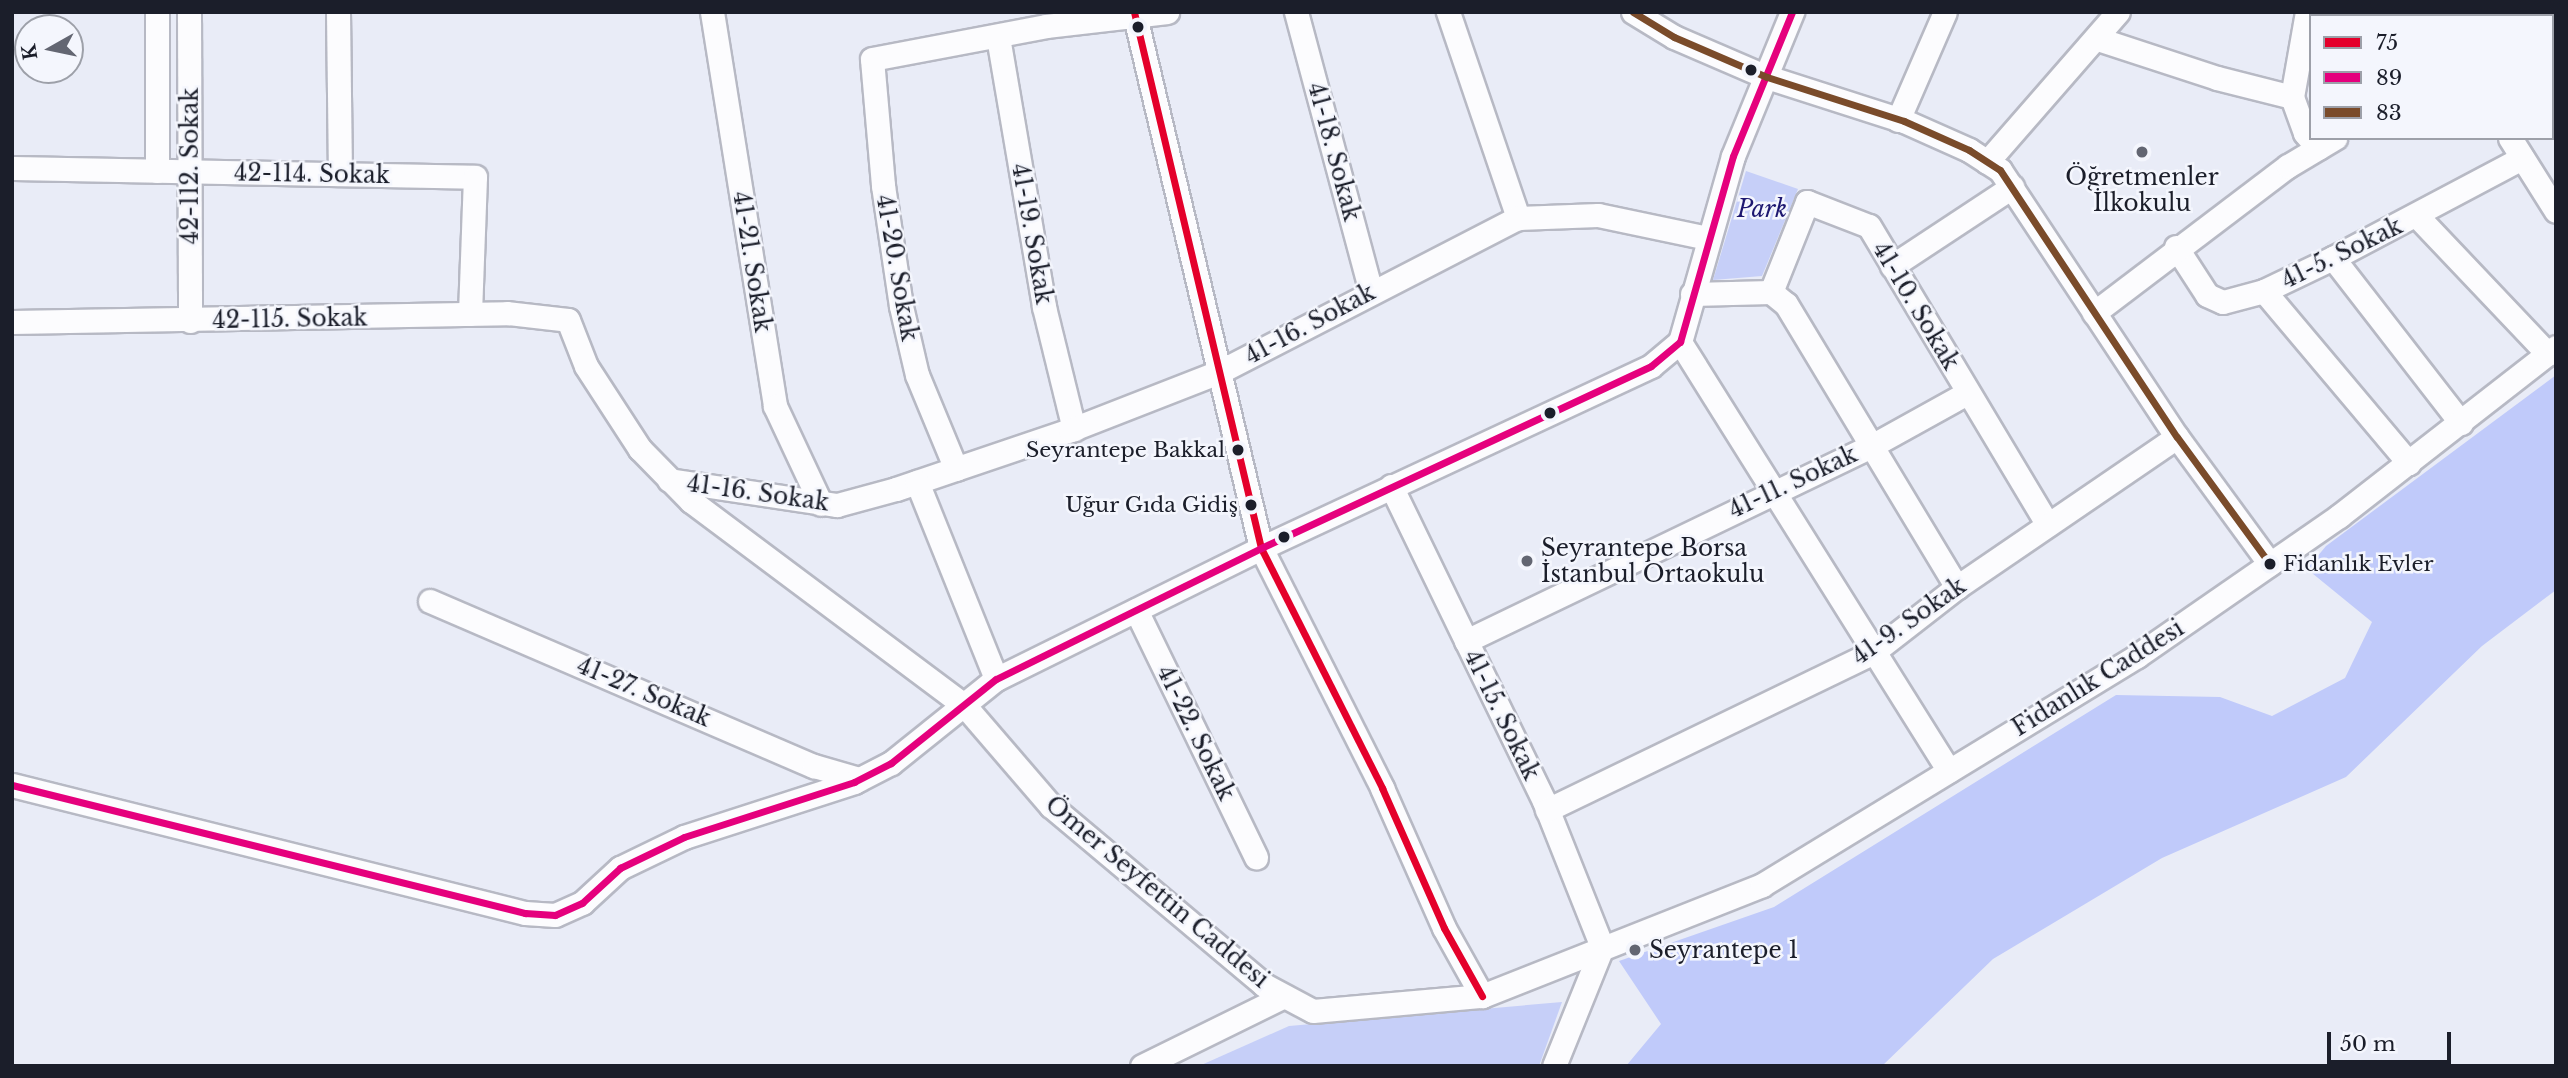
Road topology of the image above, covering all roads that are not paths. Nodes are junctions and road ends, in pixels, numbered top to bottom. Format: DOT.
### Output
graph roads {
  1 [pos="157,12"];
  2 [pos="189,12"];
  3 [pos="338,12"];
  4 [pos="712,12"];
  5 [pos="1167,12"];
  6 [pos="1296,12"];
  7 [pos="1448,12"];
  8 [pos="1633,12"];
  9 [pos="1792,12"];
  10 [pos="1945,12"];
  11 [pos="2118,12"];
  12 [pos="2307,12"];
  13 [pos="1134,13"];
  14 [pos="998,37"];
  15 [pos="2098,39"];
  16 [pos="1767,77"];
  17 [pos="2292,97"];
  18 [pos="1899,120"];
  19 [pos="2309,135"];
  20 [pos="2511,140"];
  21 [pos="2326,143"];
  22 [pos="2522,158"];
  23 [pos="1987,162"];
  24 [pos="12,168"];
  25 [pos="157,171"];
  26 [pos="190,171"];
  27 [pos="340,174"];
  28 [pos="2012,187"];
  29 [pos="2556,211"];
  30 [pos="2417,216"];
  31 [pos="1518,218"];
  32 [pos="1708,238"];
  33 [pos="2176,247"];
  34 [pos="2333,258"];
  35 [pos="1892,266"];
  36 [pos="2264,291"];
  37 [pos="1371,292"];
  38 [pos="1771,292"];
  39 [pos="1692,294"];
  40 [pos="2094,313"];
  41 [pos="470,314"];
  42 [pos="568,320"];
  43 [pos="190,321"];
  44 [pos="12,322"];
  45 [pos="1680,342"];
  46 [pos="2552,350"];
  47 [pos="1222,371"];
  48 [pos="1967,393"];
  49 [pos="2461,423"];
  50 [pos="1074,429"];
  51 [pos="2177,437"];
  52 [pos="1875,444"];
  53 [pos="2409,463"];
  54 [pos="956,469"];
  55 [pos="669,480"];
  56 [pos="917,482"];
  57 [pos="1391,486"];
  58 [pos="1772,491"];
  59 [pos="821,504"];
  60 [pos="2048,525"];
  61 [pos="1261,548"];
  62 [pos="2270,564"];
  63 [pos="1957,587"];
  64 [pos="430,601"];
  65 [pos="1136,610"];
  66 [pos="1466,641"];
  67 [pos="1872,653"];
  68 [pos="996,679"];
  69 [pos="964,705"];
  70 [pos="1949,771"];
  71 [pos="859,779"];
  72 [pos="12,785"];
  73 [pos="1547,810"];
  74 [pos="1256,857"];
  75 [pos="1602,947"];
  76 [pos="1284,996"];
  77 [pos="1482,996"];
  78 [pos="1142,1066"];
  79 [pos="1554,1066"];
  1 -- 25 [label="street, 42-112. Sokak"];
  2 -- 26 [label="street, 42-112. Sokak"];
  3 -- 27 [label="street"];
  4 -- 59 [label="street, 41-21. Sokak"];
  5 -- 13 [label="street"];
  6 -- 37 [label="street, 41-18. Sokak"];
  7 -- 31 [label="street"];
  8 -- 16 [label="street"];
  9 -- 16 [label="street"];
  10 -- 18 [label="street"];
  11 -- 15 [label="street"];
  12 -- 17 [label="street"];
  13 -- 14 [label="street"];
  13 -- 47 [label="street"];
  14 -- 50 [label="street, 41-19. Sokak"];
  14 -- 54 [label="street, 41-20. Sokak"];
  15 -- 17 [label="street"];
  15 -- 23 [label="street"];
  16 -- 18 [label="street"];
  16 -- 32 [label="street"];
  17 -- 19 [label="street"];
  18 -- 23 [label="street"];
  20 -- 22 [label="street"];
  21 -- 33 [label="street"];
  22 -- 29 [label="street"];
  22 -- 30 [label="street, 41-5. Sokak"];
  23 -- 28 [label="street"];
  24 -- 25 [label="street, 42-114. Sokak"];
  25 -- 26 [label="street, 42-114. Sokak"];
  26 -- 27 [label="street, 42-114. Sokak"];
  26 -- 43 [label="street, 42-112. Sokak"];
  27 -- 41 [label="street, 42-114. Sokak"];
  28 -- 35 [label="street"];
  28 -- 40 [label="street"];
  30 -- 34 [label="street, 41-5. Sokak"];
  30 -- 46 [label="street"];
  31 -- 32 [label="street, 41-16. Sokak"];
  31 -- 37 [label="street, 41-16. Sokak"];
  32 -- 39 [label="street"];
  33 -- 36 [label="street, 41-5. Sokak"];
  33 -- 40 [label="street"];
  34 -- 36 [label="street, 41-5. Sokak"];
  34 -- 49 [label="street"];
  35 -- 38 [label="street, 41-10. Sokak"];
  35 -- 48 [label="street, 41-10. Sokak"];
  36 -- 53 [label="street"];
  37 -- 47 [label="street, 41-16. Sokak"];
  38 -- 39 [label="street"];
  38 -- 52 [label="street"];
  39 -- 45 [label="street"];
  40 -- 51 [label="street"];
  41 -- 42 [label="street, 42-115. Sokak"];
  41 -- 43 [label="street, 42-115. Sokak"];
  42 -- 55 [label="street, Ömer Seyfettin Caddesi"];
  43 -- 44 [label="street, 42-115. Sokak"];
  45 -- 57 [label="street"];
  45 -- 58 [label="street"];
  46 -- 49 [label="street, Fidanlık Caddesi"];
  47 -- 50 [label="street, 41-16. Sokak"];
  47 -- 61 [label="street"];
  48 -- 52 [label="street, 41-11. Sokak"];
  48 -- 60 [label="street, 41-10. Sokak"];
  49 -- 53 [label="street, Fidanlık Caddesi"];
  50 -- 54 [label="street, 41-16. Sokak"];
  51 -- 60 [label="street, 41-9. Sokak"];
  51 -- 62 [label="street"];
  52 -- 58 [label="street, 41-11. Sokak"];
  52 -- 63 [label="street"];
  53 -- 62 [label="street, Fidanlık Caddesi"];
  54 -- 56 [label="street, 41-16. Sokak"];
  55 -- 59 [label="street, 41-16. Sokak"];
  55 -- 69 [label="street, Ömer Seyfettin Caddesi"];
  56 -- 59 [label="street, 41-16. Sokak"];
  56 -- 68 [label="street"];
  57 -- 61 [label="street"];
  57 -- 66 [label="street, 41-15. Sokak"];
  58 -- 66 [label="street, 41-11. Sokak"];
  58 -- 67 [label="street"];
  60 -- 63 [label="street, 41-9. Sokak"];
  61 -- 65 [label="street"];
  61 -- 77 [label="street"];
  62 -- 70 [label="street, Fidanlık Caddesi"];
  63 -- 67 [label="street, 41-9. Sokak"];
  64 -- 71 [label="street, 41-27. Sokak"];
  65 -- 68 [label="street"];
  65 -- 74 [label="street, 41-22. Sokak"];
  66 -- 73 [label="street, 41-15. Sokak"];
  67 -- 70 [label="street"];
  67 -- 73 [label="street, 41-9. Sokak"];
  68 -- 69 [label="street"];
  69 -- 71 [label="street"];
  69 -- 76 [label="street, Ömer Seyfettin Caddesi"];
  70 -- 75 [label="street, Fidanlık Caddesi"];
  71 -- 72 [label="street"];
  73 -- 75 [label="street, 41-15. Sokak"];
  75 -- 77 [label="street, Ömer Seyfettin Caddesi"];
  75 -- 79 [label="street"];
  76 -- 77 [label="street, Ömer Seyfettin Caddesi"];
  76 -- 78 [label="street"];
}
